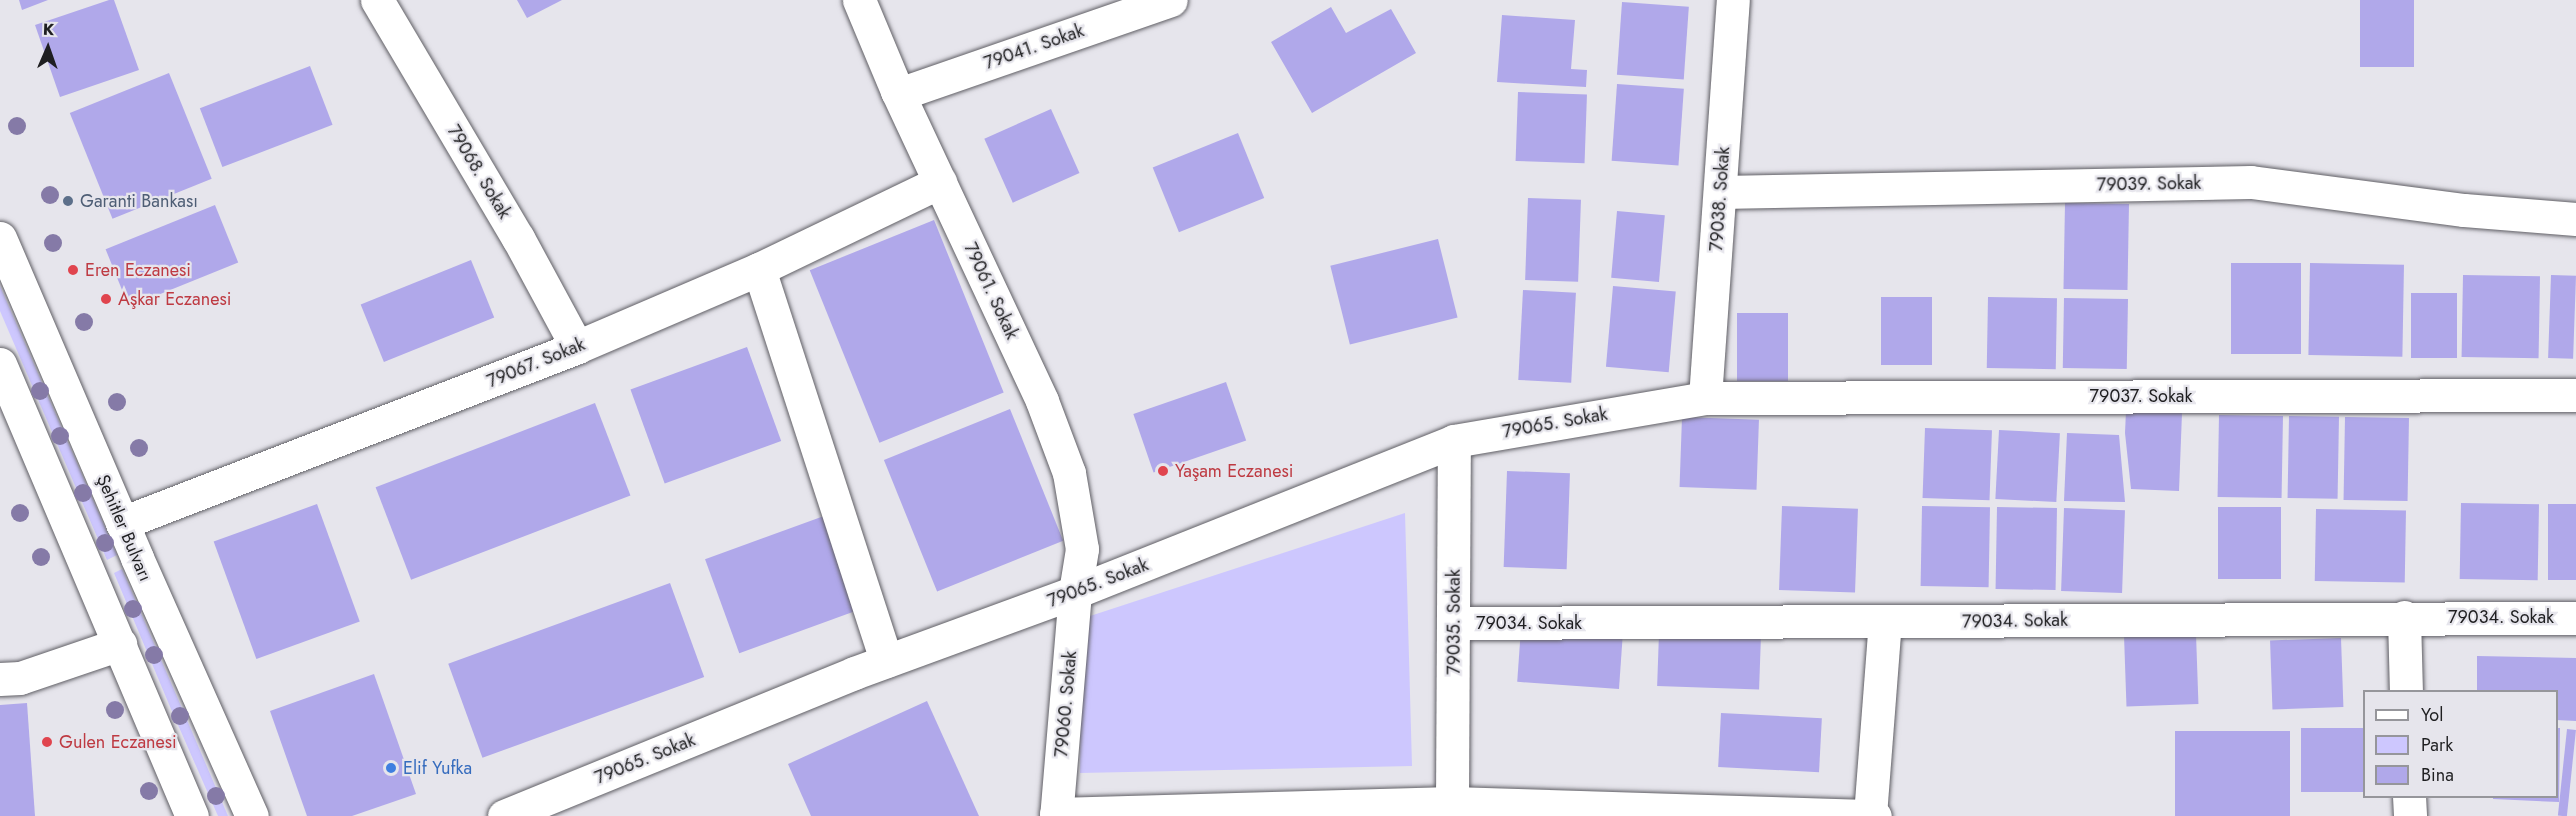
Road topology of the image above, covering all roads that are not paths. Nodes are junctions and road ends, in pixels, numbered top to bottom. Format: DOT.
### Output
graph roads {
  1 [pos="377,0"];
  2 [pos="859,0"];
  3 [pos="1171,0"];
  4 [pos="1733,0"];
  5 [pos="897,91"];
  6 [pos="940,182"];
  7 [pos="1720,192"];
  8 [pos="2576,219"];
  9 [pos="0,238"];
  10 [pos="759,268"];
  11 [pos="577,347"];
  12 [pos="0,364"];
  13 [pos="2576,395"];
  14 [pos="1705,398"];
  15 [pos="1454,441"];
  16 [pos="122,523"];
  17 [pos="1075,592"];
  18 [pos="2404,617"];
  19 [pos="2576,618"];
  20 [pos="1885,622"];
  21 [pos="1454,623"];
  22 [pos="120,644"];
  23 [pos="886,661"];
  24 [pos="0,679"];
  25 [pos="2406,690"];
  26 [pos="2409,798"];
  27 [pos="1452,803"];
  28 [pos="1056,815"];
  29 [pos="192,816"];
  30 [pos="252,816"];
  31 [pos="504,816"];
  32 [pos="1873,816"];
  33 [pos="2410,816"];
  1 -- 11 [label="street, 79068. Sokak"];
  2 -- 5 [label="street, 79061. Sokak"];
  3 -- 5 [label="street, 79041. Sokak"];
  4 -- 7 [label="street, 79038. Sokak"];
  5 -- 6 [label="street, 79061. Sokak"];
  6 -- 10 [label="street, 79067. Sokak"];
  6 -- 17 [label="street, 79061. Sokak"];
  7 -- 8 [label="street, 79039. Sokak"];
  7 -- 14 [label="street, 79038. Sokak"];
  9 -- 16 [label="street, Şehitler Bulvarı"];
  10 -- 11 [label="street, 79067. Sokak"];
  10 -- 23 [label="street"];
  11 -- 16 [label="street, 79067. Sokak"];
  12 -- 22 [label="street"];
  13 -- 14 [label="street, 79037. Sokak"];
  14 -- 15 [label="street, 79065. Sokak"];
  15 -- 17 [label="street, 79065. Sokak"];
  15 -- 21 [label="street, 79035. Sokak"];
  16 -- 30 [label="street, Şehitler Bulvarı"];
  17 -- 23 [label="street, 79065. Sokak"];
  17 -- 28 [label="street, 79060. Sokak"];
  18 -- 19 [label="street, 79034. Sokak"];
  18 -- 20 [label="street, 79034. Sokak"];
  18 -- 25 [label="street"];
  20 -- 21 [label="street, 79034. Sokak"];
  20 -- 32 [label="street"];
  21 -- 27 [label="street, 79035. Sokak"];
  22 -- 24 [label="street"];
  22 -- 29 [label="street"];
  23 -- 31 [label="street, 79065. Sokak"];
  26 -- 33 [label="street"];
  27 -- 28 [label="street"];
  27 -- 32 [label="street"];
}
